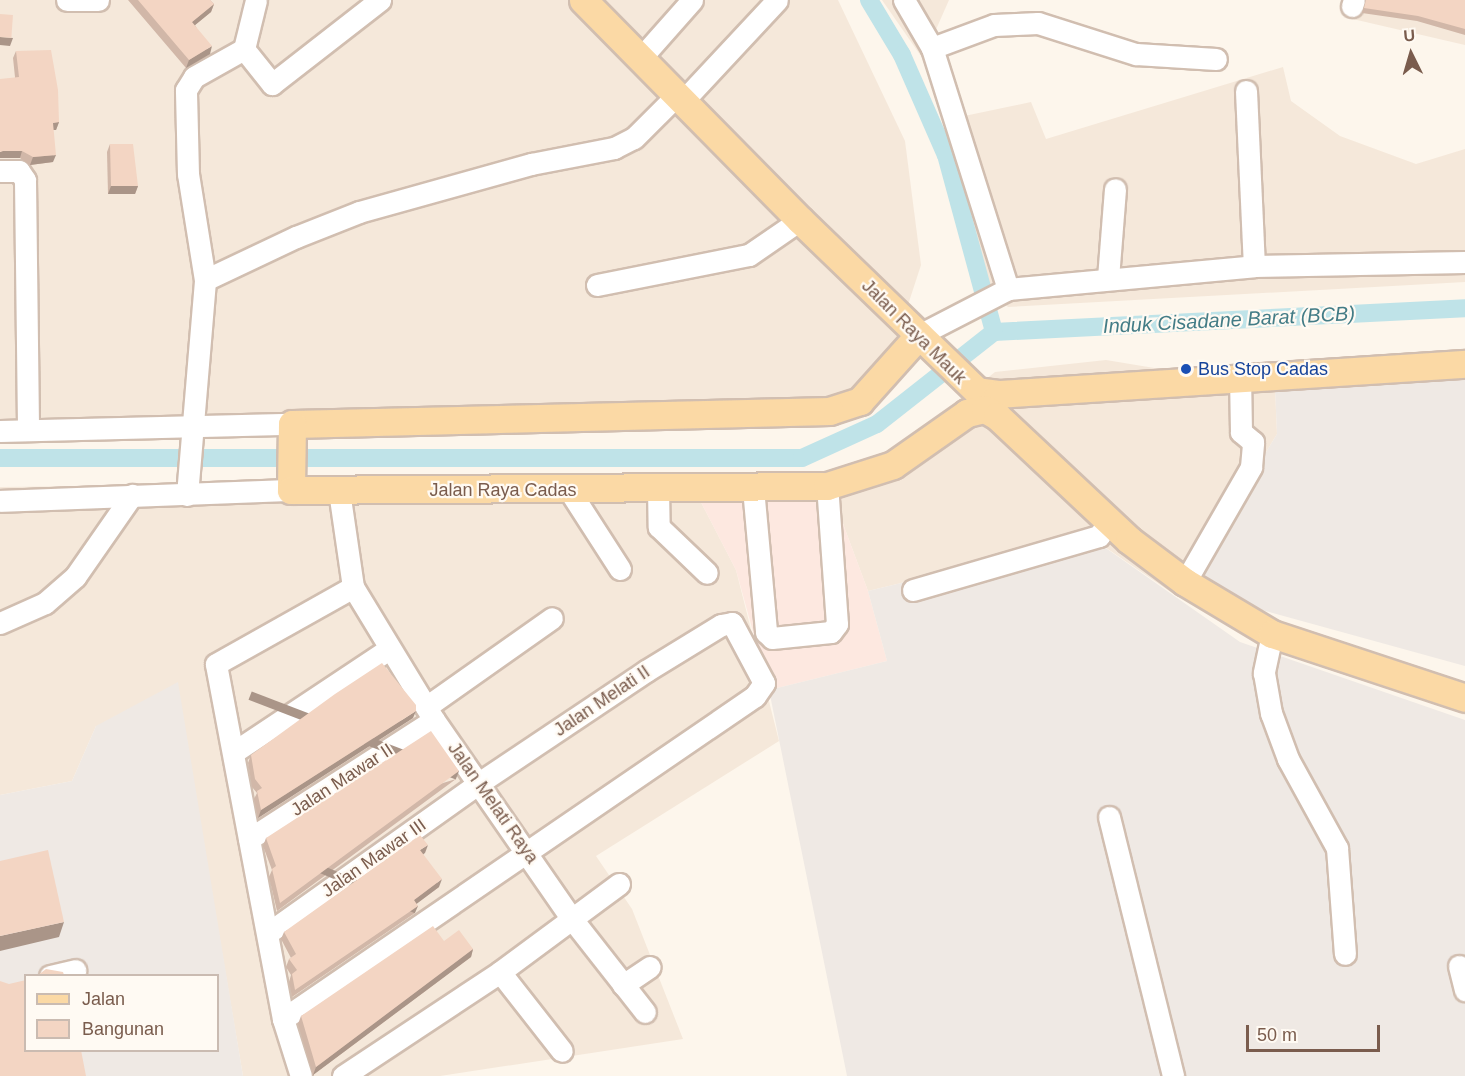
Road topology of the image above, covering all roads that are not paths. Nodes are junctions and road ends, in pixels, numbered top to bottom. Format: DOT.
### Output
graph roads {
  1 [pos="67,0"];
  2 [pos="98,0"];
  3 [pos="256,0"];
  4 [pos="380,0"];
  5 [pos="583,0"];
  6 [pos="692,0"];
  7 [pos="777,0"];
  8 [pos="904,0"];
  9 [pos="932,48"];
  10 [pos="244,49"];
  11 [pos="1216,59"];
  12 [pos="639,60"];
  13 [pos="1246,91"];
  14 [pos="679,99"];
  15 [pos="0,171"];
  16 [pos="1115,189"];
  17 [pos="800,220"];
  18 [pos="1465,262"];
  19 [pos="1254,266"];
  20 [pos="1108,278"];
  21 [pos="205,280"];
  22 [pos="597,285"];
  23 [pos="1000,293"];
  24 [pos="927,336"];
  25 [pos="1465,364"];
  26 [pos="1240,377"];
  27 [pos="978,398"];
  28 [pos="28,430"];
  29 [pos="293,430"];
  30 [pos="0,431"];
  31 [pos="192,431"];
  32 [pos="292,483"];
  33 [pos="827,486"];
  34 [pos="658,488"];
  35 [pos="753,488"];
  36 [pos="569,490"];
  37 [pos="339,491"];
  38 [pos="132,495"];
  39 [pos="187,495"];
  40 [pos="0,501"];
  41 [pos="1107,523"];
  42 [pos="620,569"];
  43 [pos="707,573"];
  44 [pos="1185,582"];
  45 [pos="352,587"];
  46 [pos="913,590"];
  47 [pos="552,618"];
  48 [pos="0,623"];
  49 [pos="1272,634"];
  50 [pos="389,649"];
  51 [pos="1465,698"];
  52 [pos="430,714"];
  53 [pos="234,752"];
  54 [pos="479,783"];
  55 [pos="1109,817"];
  56 [pos="249,839"];
  57 [pos="528,851"];
  58 [pos="619,884"];
  59 [pos="572,919"];
  60 [pos="268,933"];
  61 [pos="1345,954"];
  62 [pos="1459,966"];
  63 [pos="650,967"];
  64 [pos="75,970"];
  65 [pos="500,972"];
  66 [pos="55,974"];
  67 [pos="623,984"];
  68 [pos="1465,990"];
  69 [pos="645,1012"];
  70 [pos="283,1019"];
  71 [pos="562,1050"];
  72 [pos="301,1076"];
  73 [pos="343,1076"];
  74 [pos="1173,1076"];
  1 -- 2 [label="street"];
  3 -- 10 [label="street"];
  4 -- 10 [label="street"];
  5 -- 12 [label="main road, Jalan Raya Mauk"];
  6 -- 12 [label="street"];
  7 -- 14 [label="street"];
  8 -- 9 [label="street"];
  9 -- 11 [label="street"];
  9 -- 23 [label="street"];
  10 -- 21 [label="street"];
  12 -- 14 [label="main road, Jalan Raya Mauk"];
  13 -- 19 [label="street"];
  14 -- 17 [label="main road, Jalan Raya Mauk"];
  14 -- 21 [label="street"];
  15 -- 28 [label="street"];
  16 -- 20 [label="street"];
  17 -- 22 [label="street"];
  17 -- 24 [label="main road, Jalan Raya Mauk"];
  18 -- 19 [label="street"];
  19 -- 20 [label="street"];
  20 -- 23 [label="street"];
  21 -- 31 [label="street"];
  23 -- 24 [label="street"];
  24 -- 27 [label="main road, Jalan Raya Mauk"];
  24 -- 29 [label="main road"];
  25 -- 26 [label="main road, Jalan Raya Mauk"];
  26 -- 27 [label="main road, Jalan Raya Mauk"];
  26 -- 44 [label="street"];
  27 -- 33 [label="main road, Jalan Raya Cadas"];
  27 -- 41 [label="main road"];
  28 -- 30 [label="street"];
  28 -- 31 [label="street"];
  29 -- 31 [label="street"];
  29 -- 32 [label="main road"];
  31 -- 39 [label="street"];
  32 -- 37 [label="main road, Jalan Raya Cadas"];
  32 -- 39 [label="street, Jalan Raya Cadas"];
  33 -- 35 [label="main road, Jalan Raya Cadas"];
  33 -- 35 [label="street"];
  34 -- 35 [label="main road, Jalan Raya Cadas"];
  34 -- 36 [label="main road, Jalan Raya Cadas"];
  34 -- 43 [label="street"];
  36 -- 37 [label="main road, Jalan Raya Cadas"];
  36 -- 42 [label="street"];
  37 -- 45 [label="street"];
  38 -- 39 [label="street, Jalan Raya Cadas"];
  38 -- 40 [label="street, Jalan Raya Cadas"];
  38 -- 48 [label="street"];
  41 -- 44 [label="main road"];
  41 -- 46 [label="street"];
  44 -- 49 [label="main road"];
  45 -- 50 [label="street, Jalan Melati Raya"];
  45 -- 53 [label="street"];
  47 -- 52 [label="street, Jalan Mawar II"];
  49 -- 51 [label="main road"];
  49 -- 61 [label="street"];
  50 -- 52 [label="street, Jalan Melati Raya"];
  50 -- 53 [label="street"];
  52 -- 54 [label="street, Jalan Melati Raya"];
  52 -- 56 [label="street, Jalan Mawar II"];
  53 -- 56 [label="street"];
  54 -- 57 [label="street, Jalan Melati Raya"];
  54 -- 57 [label="street, Jalan Melati II"];
  54 -- 60 [label="street, Jalan Mawar III"];
  55 -- 74 [label="street"];
  56 -- 60 [label="street"];
  57 -- 59 [label="street, Jalan Melati Raya"];
  57 -- 70 [label="street"];
  58 -- 59 [label="street"];
  59 -- 65 [label="street"];
  59 -- 67 [label="street, Jalan Melati Raya"];
  60 -- 70 [label="street"];
  62 -- 68 [label="street"];
  63 -- 67 [label="street"];
  64 -- 66 [label="street"];
  65 -- 71 [label="street"];
  65 -- 73 [label="street"];
  67 -- 69 [label="street, Jalan Melati Raya"];
  70 -- 72 [label="street"];
}
